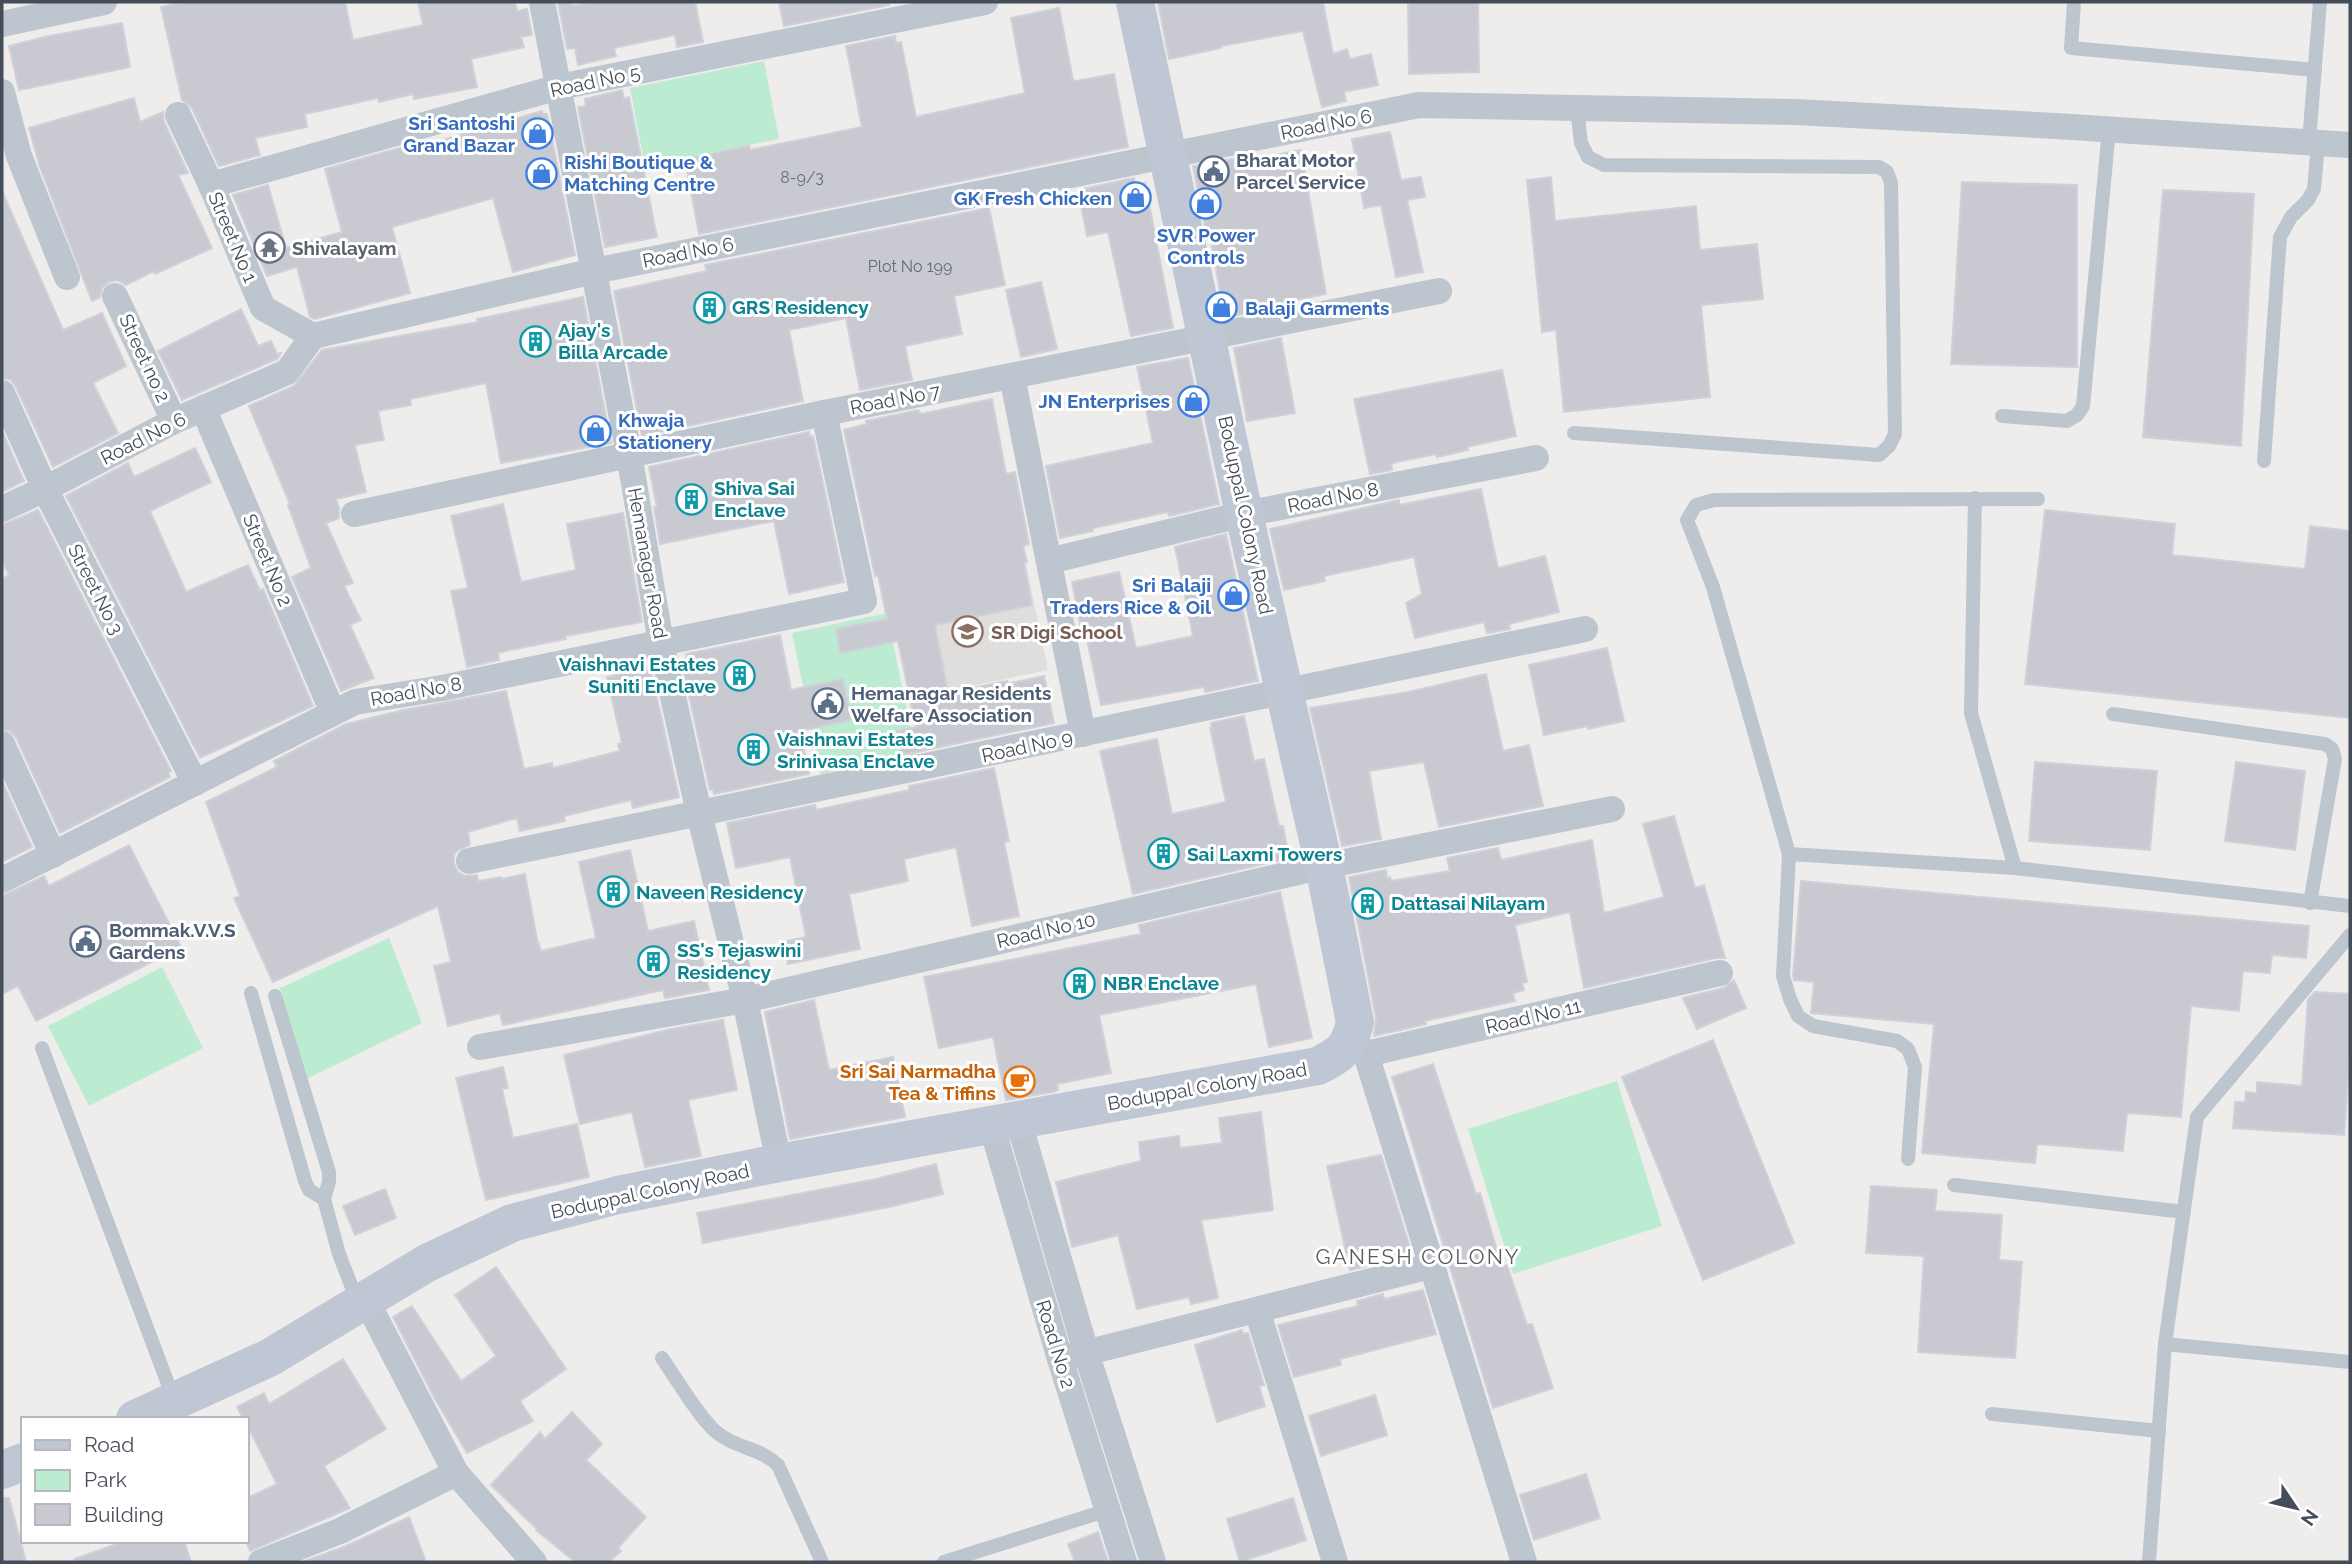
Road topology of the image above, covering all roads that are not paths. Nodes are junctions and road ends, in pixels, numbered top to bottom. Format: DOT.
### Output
graph roads {
  1 [pos="104,2"];
  2 [pos="542,2"];
  3 [pos="985,2"];
  4 [pos="1135,2"];
  5 [pos="2074,2"];
  6 [pos="2320,2"];
  7 [pos="2,24"];
  8 [pos="2315,70"];
  9 [pos="559,88"];
  10 [pos="2,92"];
  11 [pos="1577,108"];
  12 [pos="178,115"];
  13 [pos="2109,129"];
  14 [pos="2314,142"];
  15 [pos="2350,145"];
  16 [pos="1169,155"];
  17 [pos="211,185"];
  18 [pos="594,271"];
  19 [pos="67,277"];
  20 [pos="1439,291"];
  21 [pos="115,296"];
  22 [pos="313,336"];
  23 [pos="1208,337"];
  24 [pos="1012,376"];
  25 [pos="2,393"];
  26 [pos="203,408"];
  27 [pos="824,412"];
  28 [pos="2002,415"];
  29 [pos="174,421"];
  30 [pos="1574,433"];
  31 [pos="629,454"];
  32 [pos="1536,458"];
  33 [pos="2264,461"];
  34 [pos="45,489"];
  35 [pos="1975,498"];
  36 [pos="2038,499"];
  37 [pos="2,509"];
  38 [pos="354,514"];
  39 [pos="1244,514"];
  40 [pos="1049,561"];
  41 [pos="1585,629"];
  42 [pos="661,643"];
  43 [pos="1286,692"];
  44 [pos="333,713"];
  45 [pos="2113,714"];
  46 [pos="1083,734"];
  47 [pos="2,744"];
  48 [pos="195,783"];
  49 [pos="1612,809"];
  50 [pos="699,813"];
  51 [pos="1788,854"];
  52 [pos="53,855"];
  53 [pos="469,861"];
  54 [pos="1325,866"];
  55 [pos="2015,868"];
  56 [pos="2,880"];
  57 [pos="2310,903"];
  58 [pos="2350,906"];
  59 [pos="2350,935"];
  60 [pos="1720,973"];
  61 [pos="251,993"];
  62 [pos="275,996"];
  63 [pos="745,1000"];
  64 [pos="480,1047"];
  65 [pos="1359,1047"];
  66 [pos="42,1048"];
  67 [pos="1004,1122"];
  68 [pos="1908,1159"];
  69 [pos="779,1163"];
  70 [pos="1954,1185"];
  71 [pos="324,1199"];
  72 [pos="2184,1212"];
  73 [pos="1431,1266"];
  74 [pos="362,1302"];
  75 [pos="1257,1310"];
  76 [pos="2165,1344"];
  77 [pos="1086,1352"];
  78 [pos="662,1358"];
  79 [pos="1060,1359"];
  80 [pos="2350,1362"];
  81 [pos="174,1401"];
  82 [pos="1992,1414"];
  83 [pos="139,1417"];
  84 [pos="2159,1431"];
  85 [pos="21,1463"];
  86 [pos="2,1470"];
  87 [pos="456,1473"];
  88 [pos="1108,1510"];
  89 [pos="261,1562"];
  90 [pos="534,1562"];
  91 [pos="822,1562"];
  92 [pos="944,1562"];
  93 [pos="1124,1562"];
  94 [pos="1153,1562"];
  95 [pos="1335,1562"];
  96 [pos="1524,1562"];
  97 [pos="2149,1562"];
  1 -- 7 [label="street"];
  2 -- 9 [label="street, Hemanagar Road"];
  3 -- 9 [label="street, Road No 5"];
  4 -- 16 [label="street, Boduppal Colony Road"];
  5 -- 8 [label="lane"];
  6 -- 8 [label="lane"];
  8 -- 14 [label="lane"];
  9 -- 17 [label="street, Road No 5"];
  9 -- 18 [label="street, Hemanagar Road"];
  10 -- 19 [label="street"];
  11 -- 13 [label="street, Road No 6"];
  11 -- 16 [label="street, Road No 6"];
  11 -- 30 [label="lane"];
  12 -- 17 [label="street, Street No 1"];
  13 -- 14 [label="street, Road No 6"];
  13 -- 28 [label="lane"];
  14 -- 15 [label="street, Road No 6"];
  14 -- 33 [label="lane"];
  16 -- 18 [label="street, Road No 6"];
  16 -- 23 [label="street, Boduppal Colony Road"];
  17 -- 22 [label="street, Street No 1"];
  18 -- 22 [label="street, Road No 6"];
  18 -- 31 [label="street, Hemanagar Road"];
  20 -- 23 [label="street, Road No 7"];
  21 -- 29 [label="street, Street no 2"];
  22 -- 26 [label="street, Road No 6"];
  23 -- 24 [label="street, Road No 7"];
  23 -- 39 [label="street, Boduppal Colony Road"];
  24 -- 27 [label="street, Road No 7"];
  24 -- 40 [label="street"];
  25 -- 34 [label="street, Street No 3"];
  26 -- 29 [label="street, Road No 6"];
  26 -- 44 [label="street, Street No 2"];
  27 -- 31 [label="street, Road No 7"];
  27 -- 42 [label="street, Road No 8"];
  29 -- 34 [label="street, Road No 6"];
  31 -- 38 [label="street, Road No 7"];
  31 -- 42 [label="street, Hemanagar Road"];
  32 -- 39 [label="street, Road No 8"];
  34 -- 37 [label="street, Road No 6"];
  34 -- 48 [label="street, Street No 3"];
  35 -- 36 [label="lane"];
  35 -- 51 [label="lane"];
  35 -- 55 [label="lane"];
  39 -- 40 [label="street, Road No 8"];
  39 -- 43 [label="street, Boduppal Colony Road"];
  40 -- 46 [label="street"];
  41 -- 43 [label="street, Road No 9"];
  42 -- 44 [label="street, Road No 8"];
  42 -- 50 [label="street, Hemanagar Road"];
  43 -- 46 [label="street, Road No 9"];
  43 -- 54 [label="street, Boduppal Colony Road"];
  44 -- 48 [label="street, Road No 8"];
  45 -- 57 [label="lane"];
  46 -- 50 [label="street, Road No 9"];
  47 -- 52 [label="street"];
  48 -- 52 [label="street, Road No 8"];
  49 -- 54 [label="street, Road No 10"];
  50 -- 53 [label="street, Road No 9"];
  50 -- 63 [label="street, Hemanagar Road"];
  51 -- 55 [label="lane"];
  51 -- 68 [label="lane"];
  52 -- 56 [label="street, Road No 8"];
  54 -- 63 [label="street, Road No 10"];
  54 -- 65 [label="street, Boduppal Colony Road"];
  55 -- 57 [label="lane"];
  57 -- 58 [label="lane"];
  59 -- 72 [label="lane"];
  60 -- 65 [label="street, Road No 11"];
  61 -- 71 [label="lane"];
  62 -- 71 [label="lane"];
  63 -- 64 [label="street, Road No 10"];
  63 -- 69 [label="street, Hemanagar Road"];
  65 -- 67 [label="street, Boduppal Colony Road"];
  65 -- 73 [label="street"];
  66 -- 81 [label="lane"];
  67 -- 69 [label="street, Boduppal Colony Road"];
  67 -- 77 [label="street"];
  67 -- 79 [label="street, Road No 2"];
  69 -- 74 [label="street, Boduppal Colony Road"];
  70 -- 72 [label="lane"];
  71 -- 74 [label="lane"];
  72 -- 76 [label="lane"];
  73 -- 75 [label="street"];
  73 -- 96 [label="street"];
  74 -- 81 [label="street, Boduppal Colony Road"];
  74 -- 87 [label="street"];
  75 -- 77 [label="street"];
  75 -- 95 [label="street"];
  76 -- 80 [label="lane"];
  76 -- 84 [label="lane"];
  77 -- 79 [label="street"];
  77 -- 94 [label="street"];
  78 -- 91 [label="lane"];
  79 -- 88 [label="street, Road No 2"];
  81 -- 83 [label="street, Boduppal Colony Road"];
  82 -- 84 [label="lane"];
  84 -- 97 [label="lane"];
  85 -- 86 [label="street"];
  87 -- 89 [label="street"];
  87 -- 90 [label="street"];
  88 -- 92 [label="lane"];
  88 -- 93 [label="street, Road No 2"];
}
